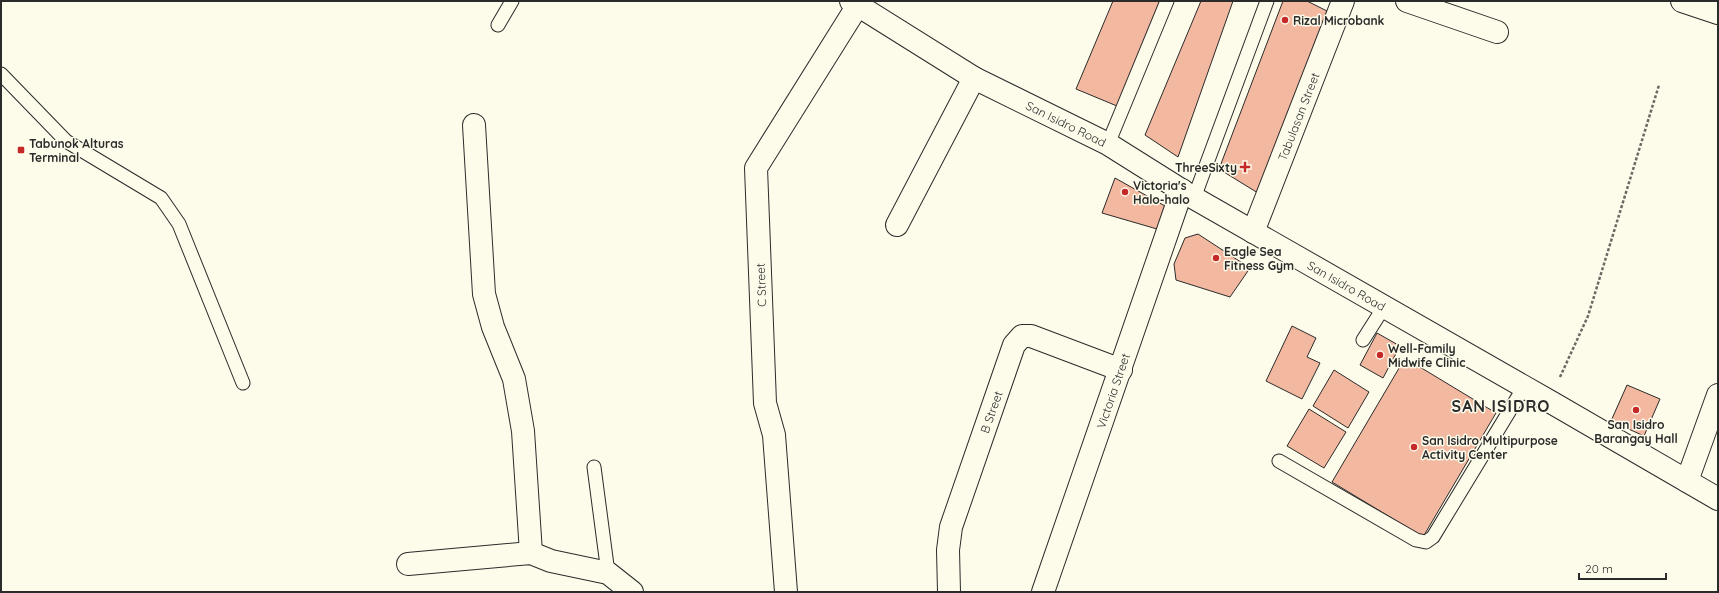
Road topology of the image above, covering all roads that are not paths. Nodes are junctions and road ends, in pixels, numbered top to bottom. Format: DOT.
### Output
graph roads {
  1 [pos="512,1"];
  2 [pos="1167,1"];
  3 [pos="1267,1"];
  4 [pos="1343,1"];
  5 [pos="1407,1"];
  6 [pos="1682,1"];
  7 [pos="854,3"];
  8 [pos="1718,13"];
  9 [pos="498,25"];
  10 [pos="1497,32"];
  11 [pos="1,74"];
  12 [pos="974,78"];
  13 [pos="474,125"];
  14 [pos="1108,144"];
  15 [pos="1188,194"];
  16 [pos="897,225"];
  17 [pos="1253,232"];
  18 [pos="1384,307"];
  19 [pos="1363,340"];
  20 [pos="1121,370"];
  21 [pos="243,383"];
  22 [pos="1524,386"];
  23 [pos="1718,395"];
  24 [pos="1279,461"];
  25 [pos="594,467"];
  26 [pos="1687,481"];
  27 [pos="1718,499"];
  28 [pos="531,553"];
  29 [pos="408,564"];
  30 [pos="608,573"];
  31 [pos="632,592"];
  32 [pos="786,592"];
  33 [pos="949,592"];
  34 [pos="1043,592"];
  1 -- 9 [label="lane"];
  2 -- 14 [label="lane"];
  3 -- 15 [label="lane"];
  4 -- 17 [label="street, Tabulasan Street"];
  5 -- 10 [label="street"];
  6 -- 8 [label="street"];
  7 -- 12 [label="street, San Isidro Road"];
  7 -- 32 [label="street, C Street"];
  11 -- 21 [label="lane"];
  12 -- 14 [label="street, San Isidro Road"];
  12 -- 16 [label="street"];
  13 -- 28 [label="street"];
  14 -- 15 [label="street, San Isidro Road"];
  15 -- 17 [label="street, San Isidro Road"];
  15 -- 20 [label="street, Victoria Street"];
  17 -- 18 [label="street, San Isidro Road"];
  18 -- 19 [label="lane"];
  18 -- 22 [label="street, San Isidro Road"];
  20 -- 33 [label="street, B Street"];
  20 -- 34 [label="street, Victoria Street"];
  22 -- 24 [label="lane"];
  22 -- 26 [label="street, San Isidro Road"];
  23 -- 26 [label="street"];
  25 -- 30 [label="lane"];
  26 -- 27 [label="street, San Isidro Road"];
  28 -- 29 [label="street"];
  28 -- 30 [label="street"];
  30 -- 31 [label="street"];
}
